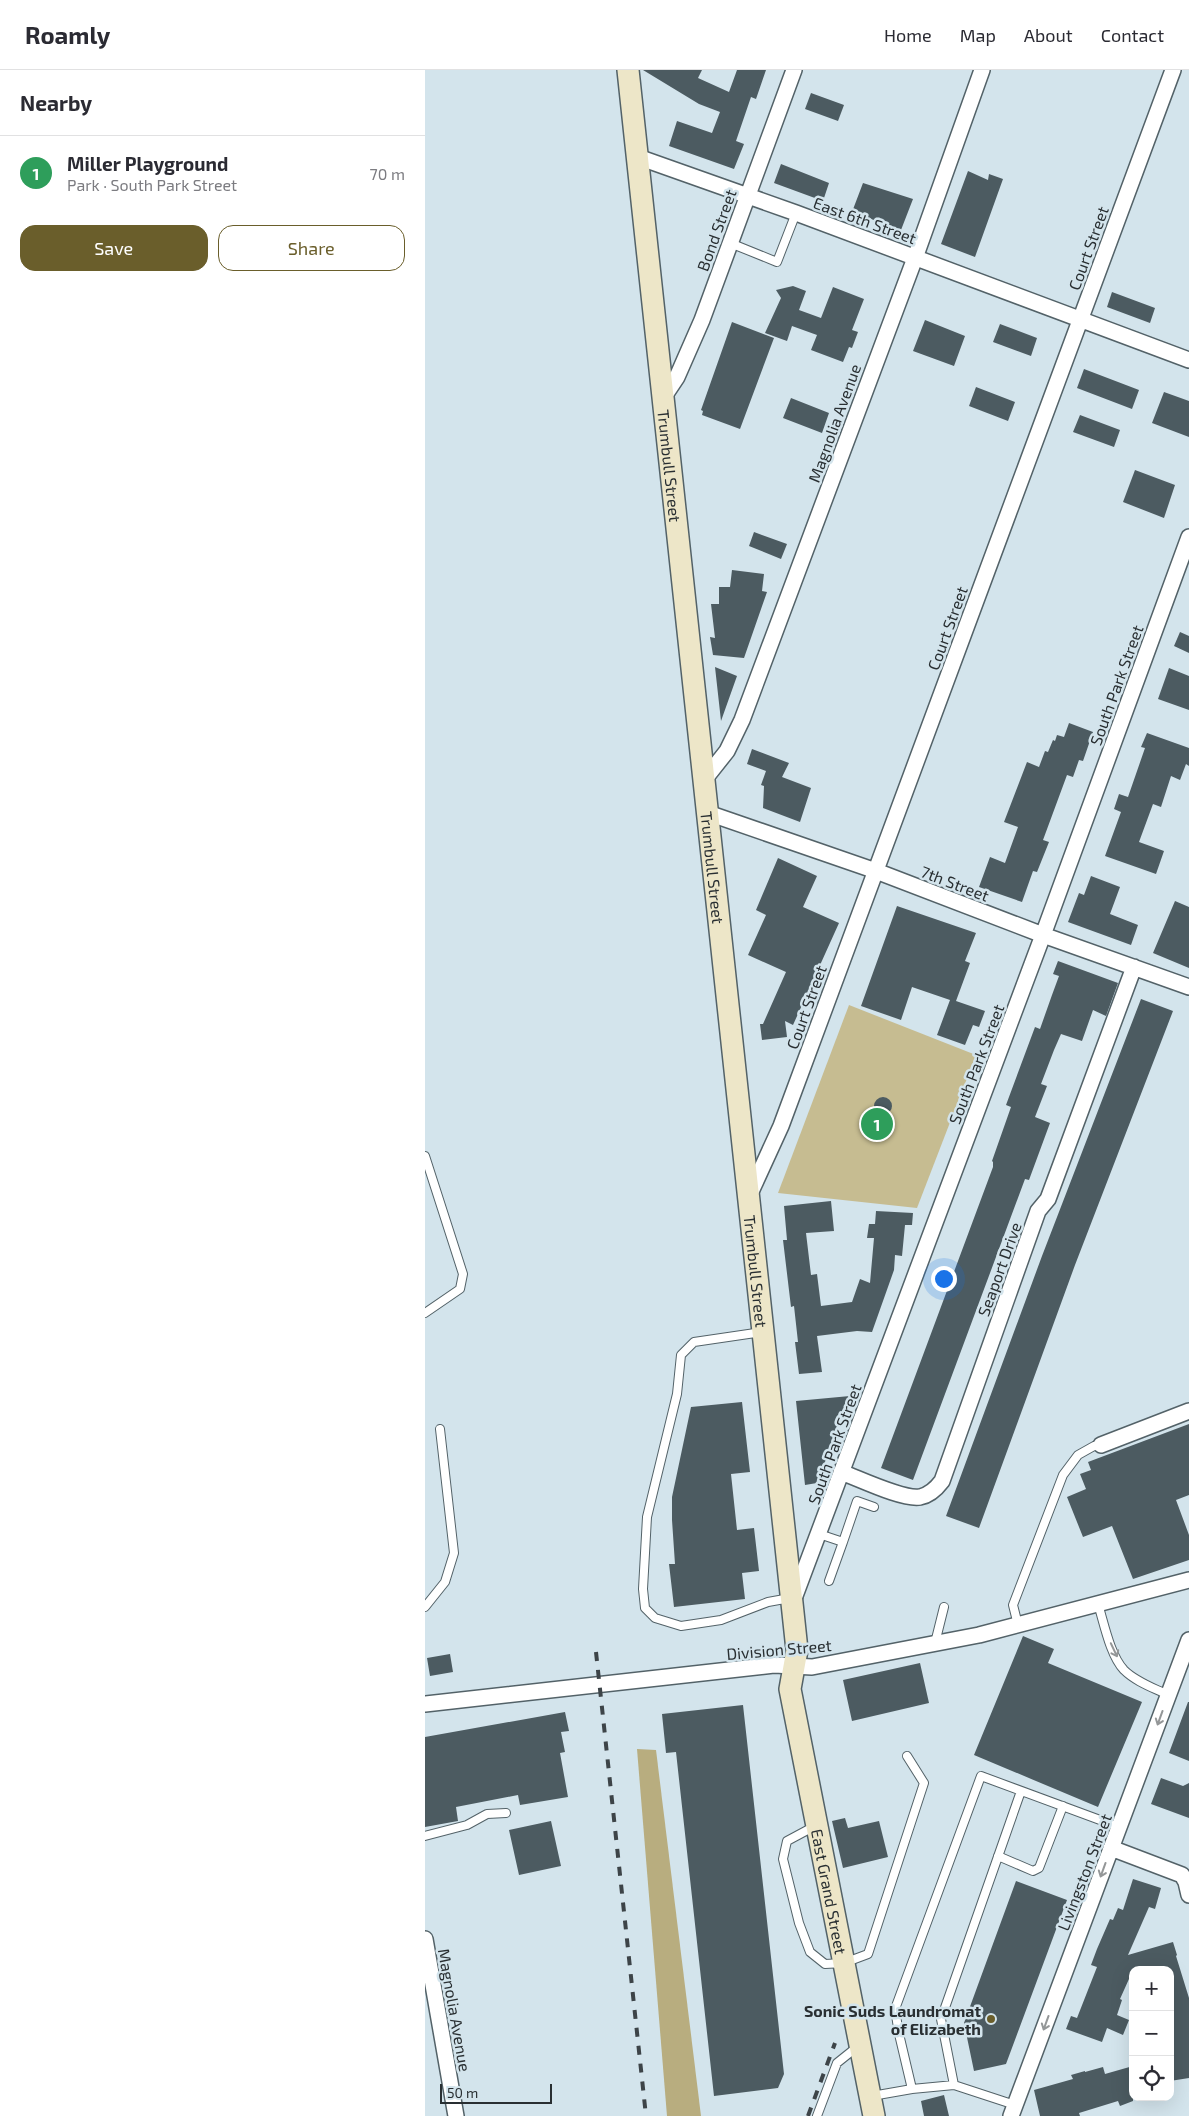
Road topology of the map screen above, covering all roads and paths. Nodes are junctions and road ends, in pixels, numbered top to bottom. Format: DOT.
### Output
graph roads {
  1 [pos="628,70"];
  2 [pos="794,70"];
  3 [pos="982,70"];
  4 [pos="1173,70"];
  5 [pos="637,157"];
  6 [pos="747,196"];
  7 [pos="796,213"];
  8 [pos="730,243"];
  9 [pos="915,258"];
  10 [pos="1080,319"];
  11 [pos="1189,360"];
  12 [pos="663,398"];
  13 [pos="1189,537"];
  14 [pos="704,780"];
  15 [pos="708,814"];
  16 [pos="875,872"];
  17 [pos="1043,935"];
  18 [pos="1134,967"];
  19 [pos="1189,987"];
  20 [pos="425,1156"];
  21 [pos="749,1196"];
  22 [pos="425,1313"];
  23 [pos="763,1332"];
  24 [pos="1189,1411"];
  25 [pos="440,1429"];
  26 [pos="1101,1445"];
  27 [pos="841,1472"];
  28 [pos="874,1507"];
  29 [pos="819,1534"];
  30 [pos="843,1542"];
  31 [pos="1189,1580"];
  32 [pos="829,1581"];
  33 [pos="792,1600"];
  34 [pos="1099,1604"];
  35 [pos="425,1608"];
  36 [pos="945,1608"];
  37 [pos="1018,1624"];
  38 [pos="1189,1640"];
  39 [pos="935,1643"];
  40 [pos="793,1666"];
  41 [pos="1168,1695"];
  42 [pos="425,1704"];
  43 [pos="907,1756"];
  44 [pos="1021,1791"];
  45 [pos="1063,1806"];
  46 [pos="506,1813"];
  47 [pos="816,1825"];
  48 [pos="1119,1827"];
  49 [pos="425,1836"];
  50 [pos="1111,1848"];
  51 [pos="998,1856"];
  52 [pos="1189,1895"];
  53 [pos="425,1939"];
  54 [pos="844,1964"];
  55 [pos="860,2044"];
  56 [pos="954,2086"];
  57 [pos="912,2089"];
  58 [pos="872,2106"];
  59 [pos="1013,2111"];
  60 [pos="456,2116"];
  61 [pos="817,2116"];
  1 -- 5 [label="street, Trumbull Street"];
  2 -- 6 [label="street, Bond Street"];
  3 -- 9 [label="street, Magnolia Avenue"];
  4 -- 10 [label="street, Court Street"];
  5 -- 6 [label="street, East 6th Street"];
  5 -- 12 [label="street, Trumbull Street"];
  6 -- 7 [label="street, East 6th Street"];
  6 -- 8 [label="street, Bond Street"];
  7 -- 8 [label="lane"];
  7 -- 9 [label="street, East 6th Street"];
  8 -- 12 [label="street, Bond Street"];
  9 -- 10 [label="street, East 6th Street"];
  9 -- 14 [label="street, Magnolia Avenue"];
  10 -- 11 [label="street, East 6th Street"];
  10 -- 16 [label="street, Court Street"];
  12 -- 14 [label="street, Trumbull Street"];
  13 -- 17 [label="street, South Park Street"];
  14 -- 15 [label="street, Trumbull Street"];
  15 -- 16 [label="street, 7th Street"];
  15 -- 21 [label="street, Trumbull Street"];
  16 -- 17 [label="street, 7th Street"];
  16 -- 21 [label="street, Court Street"];
  17 -- 18 [label="street, 7th Street"];
  17 -- 27 [label="street, South Park Street"];
  18 -- 19 [label="street, 7th Street"];
  18 -- 27 [label="street, Seaport Drive"];
  20 -- 22 [label="lane"];
  21 -- 23 [label="street, Trumbull Street"];
  23 -- 33 [label="street, Trumbull Street"];
  23 -- 33 [label="lane"];
  24 -- 26 [label="street"];
  25 -- 35 [label="lane"];
  26 -- 37 [label="lane"];
  27 -- 29 [label="street, South Park Street"];
  28 -- 30 [label="lane"];
  29 -- 30 [label="lane"];
  29 -- 33 [label="street, South Park Street"];
  30 -- 32 [label="lane"];
  31 -- 34 [label="street, Division Street"];
  33 -- 40 [label="street, Trumbull Street"];
  34 -- 37 [label="street, Division Street"];
  34 -- 41 [label="lane, one-way"];
  36 -- 39 [label="lane"];
  37 -- 39 [label="street, Division Street"];
  38 -- 41 [label="street, Livingston Street"];
  39 -- 40 [label="street, Division Street"];
  40 -- 42 [label="street, Division Street"];
  40 -- 47 [label="street, East Grand Street"];
  41 -- 48 [label="street, Livingston Street, one-way"];
  43 -- 54 [label="lane"];
  44 -- 45 [label="lane"];
  44 -- 51 [label="lane"];
  44 -- 57 [label="lane"];
  45 -- 48 [label="lane"];
  45 -- 51 [label="lane"];
  46 -- 49 [label="lane"];
  47 -- 54 [label="street, East Grand Street"];
  47 -- 54 [label="lane"];
  48 -- 50 [label="street, Livingston Street"];
  50 -- 52 [label="street"];
  50 -- 59 [label="street, Livingston Street, one-way"];
  51 -- 56 [label="lane"];
  53 -- 60 [label="street, Magnolia Avenue"];
  54 -- 55 [label="street, East Grand Street"];
  55 -- 58 [label="street, East Grand Street"];
  55 -- 61 [label="lane"];
  56 -- 57 [label="lane"];
  56 -- 59 [label="lane"];
  57 -- 58 [label="lane"];
}
